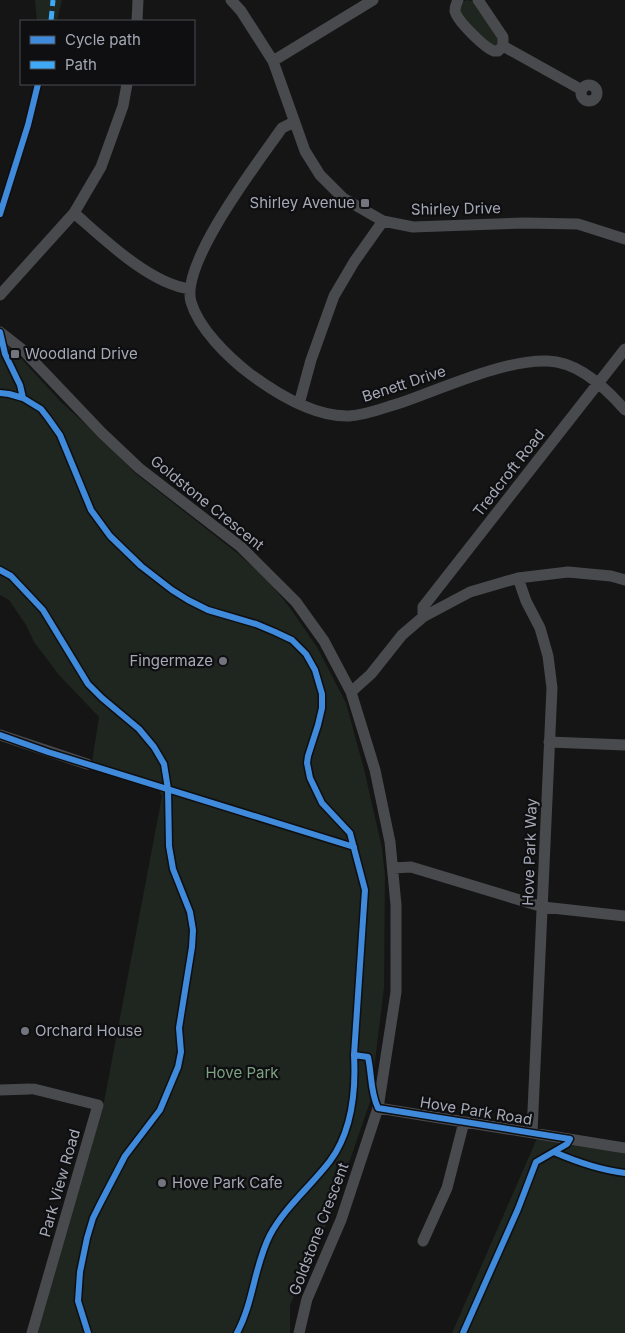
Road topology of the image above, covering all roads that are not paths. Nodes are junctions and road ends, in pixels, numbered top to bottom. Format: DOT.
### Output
graph roads {
  1 [pos="138,0"];
  2 [pos="231,0"];
  3 [pos="373,0"];
  4 [pos="458,0"];
  5 [pos="478,0"];
  6 [pos="137,20"];
  7 [pos="503,46"];
  8 [pos="274,61"];
  9 [pos="127,85"];
  10 [pos="582,90"];
  11 [pos="294,122"];
  12 [pos="74,213"];
  13 [pos="383,221"];
  14 [pos="625,239"];
  15 [pos="190,289"];
  16 [pos="0,294"];
  17 [pos="0,332"];
  18 [pos="625,349"];
  19 [pos="598,383"];
  20 [pos="299,404"];
  21 [pos="625,410"];
  22 [pos="518,578"];
  23 [pos="625,580"];
  24 [pos="423,617"];
  25 [pos="351,692"];
  26 [pos="0,735"];
  27 [pos="549,742"];
  28 [pos="625,745"];
  29 [pos="87,764"];
  30 [pos="393,868"];
  31 [pos="542,907"];
  32 [pos="625,916"];
  33 [pos="0,1090"];
  34 [pos="378,1108"];
  35 [pos="464,1122"];
  36 [pos="532,1133"];
  37 [pos="625,1148"];
  38 [pos="423,1241"];
  39 [pos="32,1333"];
  40 [pos="299,1333"];
  1 -- 6 [label="street"];
  2 -- 8 [label="street, Shirley Drive"];
  3 -- 8 [label="street"];
  4 -- 7 [label="street"];
  5 -- 7 [label="street"];
  7 -- 10 [label="street"];
  8 -- 11 [label="street, Shirley Drive"];
  9 -- 12 [label="street"];
  11 -- 13 [label="street, Shirley Drive"];
  11 -- 15 [label="street"];
  12 -- 15 [label="street"];
  12 -- 16 [label="street"];
  13 -- 14 [label="street, Shirley Drive"];
  13 -- 20 [label="street"];
  15 -- 20 [label="street, Benett Drive"];
  17 -- 25 [label="street, Goldstone Crescent"];
  18 -- 19 [label="street, Tredcroft Road"];
  19 -- 20 [label="street, Benett Drive"];
  19 -- 21 [label="street, Benett Drive"];
  19 -- 24 [label="street, Tredcroft Road"];
  22 -- 23 [label="street"];
  22 -- 24 [label="street"];
  22 -- 27 [label="street, Hove Park Way"];
  24 -- 25 [label="street"];
  25 -- 30 [label="street, Goldstone Crescent"];
  26 -- 29 [label="street"];
  27 -- 28 [label="street"];
  27 -- 31 [label="street, Hove Park Way"];
  30 -- 31 [label="street"];
  30 -- 34 [label="street, Goldstone Crescent"];
  31 -- 32 [label="street"];
  31 -- 36 [label="street, Hove Park Way"];
  33 -- 39 [label="street, Park View Road"];
  34 -- 35 [label="street, Hove Park Road"];
  34 -- 40 [label="street, Goldstone Crescent"];
  35 -- 36 [label="street, Hove Park Road"];
  35 -- 38 [label="street"];
  36 -- 37 [label="street, Hove Park Road"];
}
